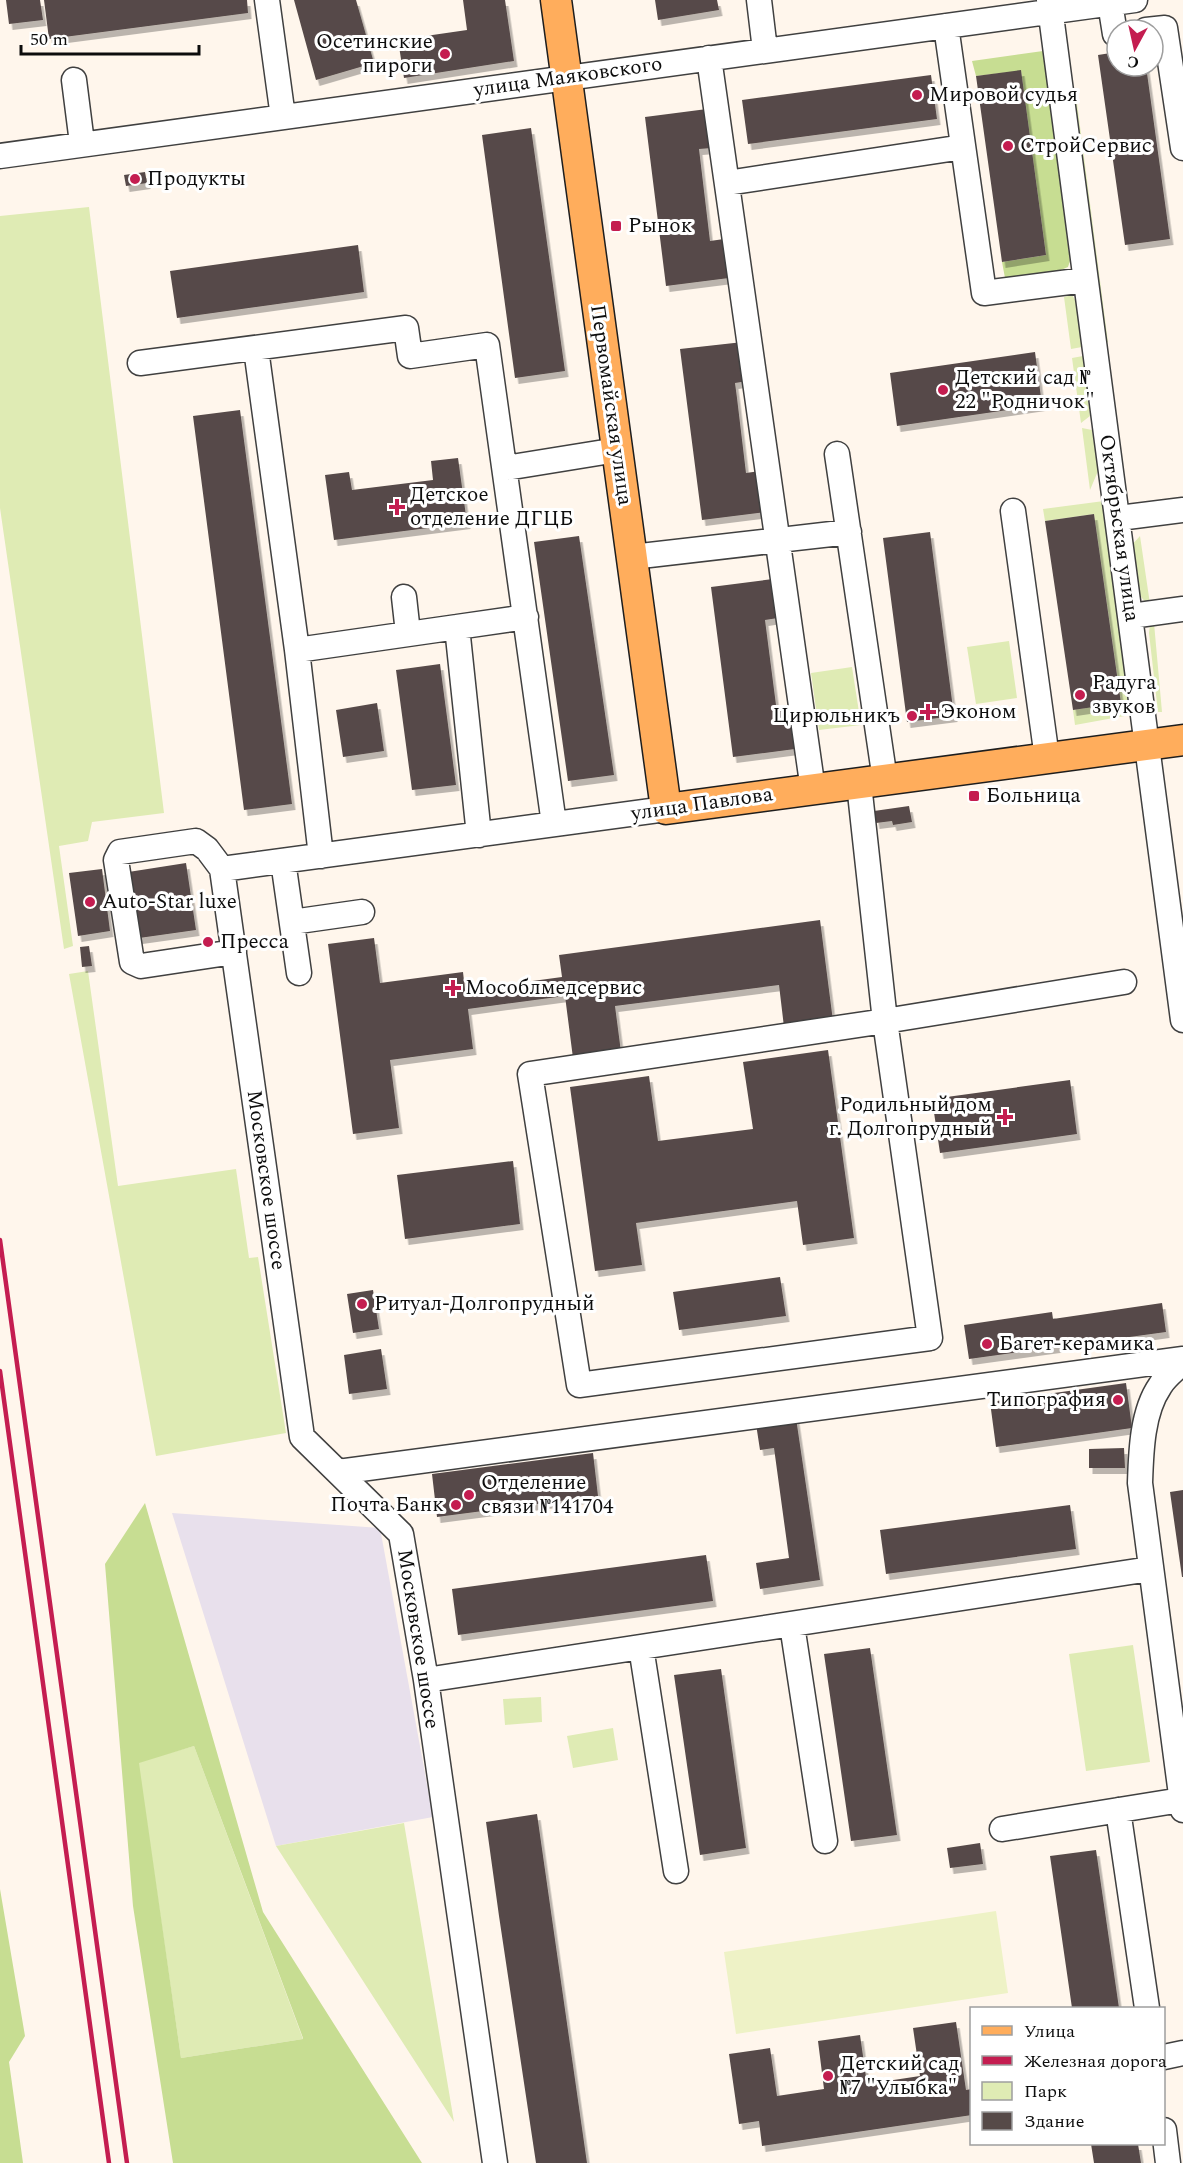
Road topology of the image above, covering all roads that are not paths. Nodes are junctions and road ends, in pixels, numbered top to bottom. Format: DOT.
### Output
graph roads {
  1 [pos="267,0"];
  2 [pos="556,0"];
  3 [pos="759,0"];
  4 [pos="1136,0"];
  5 [pos="1110,3"];
  6 [pos="1049,6"];
  7 [pos="1112,18"];
  8 [pos="946,26"];
  9 [pos="1165,27"];
  10 [pos="765,50"];
  11 [pos="709,58"];
  12 [pos="567,78"];
  13 [pos="74,80"];
  14 [pos="283,117"];
  15 [pos="82,143"];
  16 [pos="963,147"];
  17 [pos="1183,148"];
  18 [pos="0,156"];
  19 [pos="727,183"];
  20 [pos="1085,280"];
  21 [pos="256,349"];
  22 [pos="140,363"];
  23 [pos="617,450"];
  24 [pos="837,454"];
  25 [pos="506,468"];
  26 [pos="1183,510"];
  27 [pos="1013,511"];
  28 [pos="1119,518"];
  29 [pos="849,532"];
  30 [pos="778,541"];
  31 [pos="632,557"];
  32 [pos="404,597"];
  33 [pos="1183,609"];
  34 [pos="1131,616"];
  35 [pos="526,617"];
  36 [pos="457,627"];
  37 [pos="408,633"];
  38 [pos="297,650"];
  39 [pos="1183,741"];
  40 [pos="1147,745"];
  41 [pos="1047,759"];
  42 [pos="872,782"];
  43 [pos="813,790"];
  44 [pos="666,809"];
  45 [pos="554,824"];
  46 [pos="478,835"];
  47 [pos="321,856"];
  48 [pos="283,861"];
  49 [pos="222,869"];
  50 [pos="362,912"];
  51 [pos="292,922"];
  52 [pos="234,952"];
  53 [pos="1180,970"];
  54 [pos="299,974"];
  55 [pos="1124,982"];
  56 [pos="1183,1020"];
  57 [pos="885,1021"];
  58 [pos="1183,1361"];
  59 [pos="338,1472"];
  60 [pos="1150,1569"];
  61 [pos="792,1625"];
  62 [pos="641,1647"];
  63 [pos="426,1680"];
  64 [pos="1182,1805"];
  65 [pos="1118,1810"];
  66 [pos="1002,1829"];
  67 [pos="825,1841"];
  68 [pos="676,1871"];
  69 [pos="1147,2007"];
  70 [pos="1183,2053"];
  71 [pos="1165,2057"];
  72 [pos="1165,2138"];
  73 [pos="495,2163"];
  74 [pos="1168,2163"];
  1 -- 14 [label="street"];
  2 -- 12 [label="main road, Первомайская улица"];
  3 -- 10 [label="street"];
  4 -- 5 [label="street, улица Маяковского"];
  5 -- 6 [label="street, улица Маяковского"];
  5 -- 7 [label="street"];
  6 -- 8 [label="street, улица Маяковского"];
  6 -- 20 [label="street, Октябрьская улица"];
  8 -- 10 [label="street, улица Маяковского"];
  8 -- 16 [label="street"];
  9 -- 17 [label="street"];
  10 -- 11 [label="street, улица Маяковского"];
  11 -- 12 [label="street, улица Маяковского"];
  11 -- 19 [label="street"];
  12 -- 14 [label="street, улица Маяковского"];
  12 -- 23 [label="main road, Первомайская улица"];
  13 -- 15 [label="street"];
  14 -- 15 [label="street, улица Маяковского"];
  15 -- 18 [label="street, улица Маяковского"];
  16 -- 19 [label="street"];
  16 -- 20 [label="street"];
  19 -- 30 [label="street"];
  20 -- 28 [label="street, Октябрьская улица"];
  21 -- 22 [label="street"];
  21 -- 25 [label="street"];
  21 -- 38 [label="street"];
  23 -- 25 [label="street"];
  23 -- 31 [label="main road, Первомайская улица"];
  24 -- 29 [label="street"];
  25 -- 35 [label="street"];
  26 -- 28 [label="street"];
  27 -- 41 [label="street"];
  28 -- 34 [label="street, Октябрьская улица"];
  29 -- 30 [label="street"];
  29 -- 42 [label="street"];
  30 -- 31 [label="street"];
  30 -- 43 [label="street"];
  31 -- 44 [label="main road, Первомайская улица"];
  32 -- 37 [label="street"];
  33 -- 34 [label="street"];
  34 -- 40 [label="street, Октябрьская улица"];
  35 -- 36 [label="street"];
  35 -- 45 [label="street"];
  36 -- 37 [label="street"];
  36 -- 46 [label="street"];
  37 -- 38 [label="street"];
  38 -- 47 [label="street"];
  39 -- 40 [label="main road, улица Павлова"];
  40 -- 41 [label="main road, улица Павлова"];
  40 -- 53 [label="street, Октябрьская улица"];
  41 -- 42 [label="main road, улица Павлова"];
  42 -- 43 [label="main road, улица Павлова"];
  42 -- 57 [label="street"];
  43 -- 44 [label="main road, улица Павлова"];
  44 -- 45 [label="street, улица Павлова"];
  45 -- 46 [label="street, улица Павлова"];
  46 -- 47 [label="street, улица Павлова"];
  47 -- 48 [label="street, улица Павлова"];
  48 -- 49 [label="street, улица Павлова"];
  48 -- 51 [label="street"];
  49 -- 52 [label="street, Московское шоссе"];
  49 -- 52 [label="street"];
  50 -- 51 [label="street"];
  51 -- 54 [label="street"];
  52 -- 59 [label="street, Московское шоссе"];
  53 -- 56 [label="street, Октябрьская улица"];
  55 -- 57 [label="street"];
  57 -- 57 [label="street"];
  58 -- 59 [label="street"];
  58 -- 60 [label="street"];
  59 -- 63 [label="street, Московское шоссе"];
  60 -- 61 [label="street"];
  60 -- 64 [label="street"];
  61 -- 62 [label="street"];
  61 -- 67 [label="street"];
  62 -- 63 [label="street"];
  62 -- 68 [label="street"];
  63 -- 73 [label="street, Московское шоссе"];
  64 -- 65 [label="street"];
  65 -- 66 [label="street"];
  65 -- 69 [label="street"];
  70 -- 71 [label="street"];
  72 -- 74 [label="street"];
}
